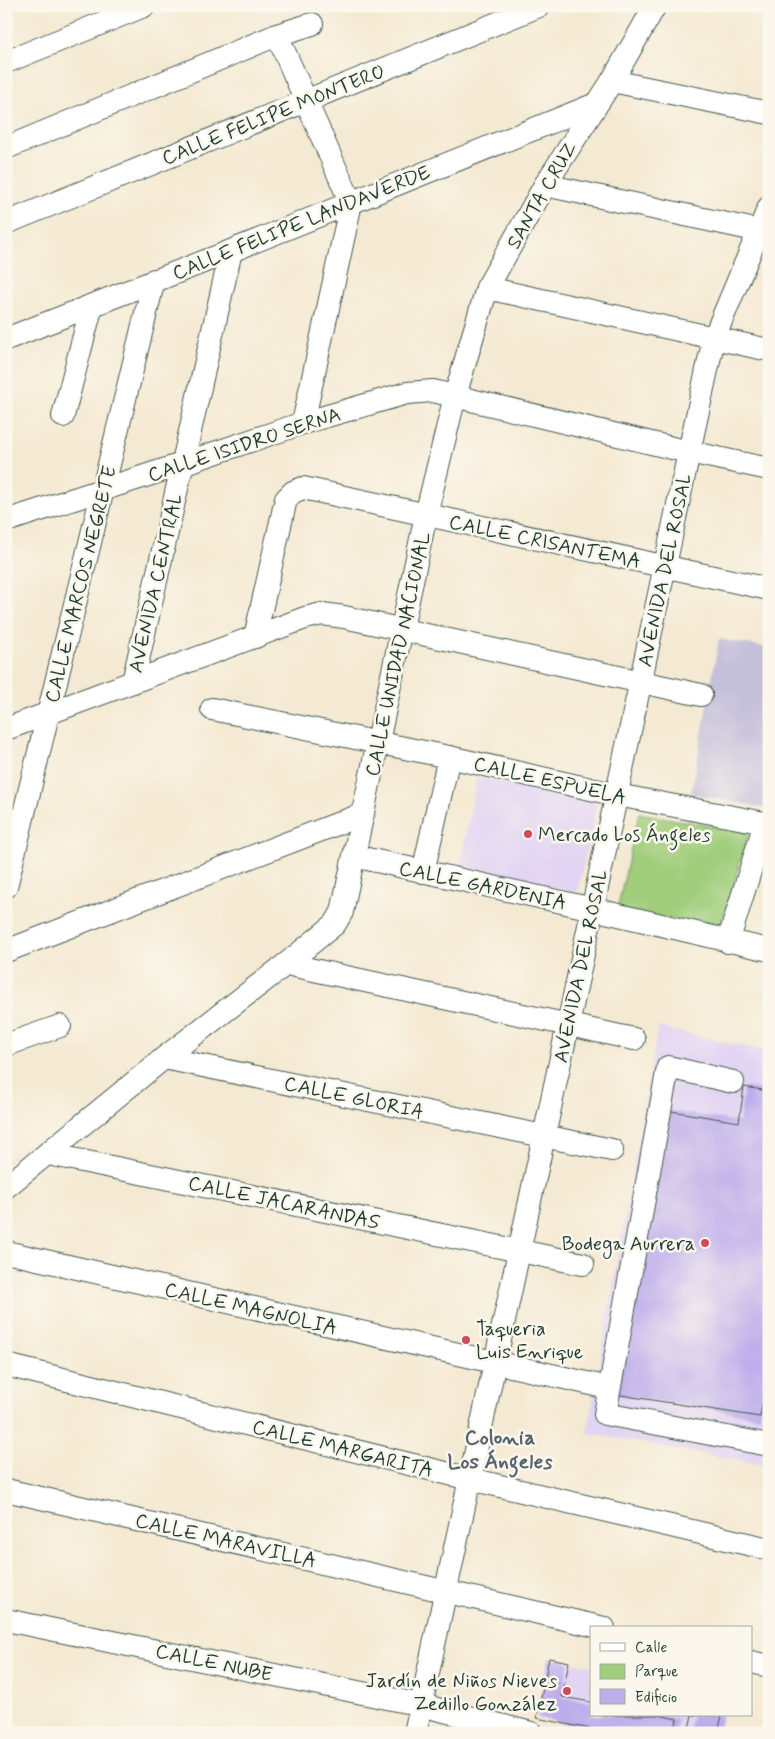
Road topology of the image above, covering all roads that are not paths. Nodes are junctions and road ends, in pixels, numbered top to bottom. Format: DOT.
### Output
graph roads {
  1 [pos="144,6"];
  2 [pos="540,6"];
  3 [pos="655,6"];
  4 [pos="312,24"];
  5 [pos="277,35"];
  6 [pos="6,62"];
  7 [pos="612,81"];
  8 [pos="306,101"];
  9 [pos="596,104"];
  10 [pos="769,113"];
  11 [pos="6,148"];
  12 [pos="545,185"];
  13 [pos="351,203"];
  14 [pos="769,207"];
  15 [pos="6,223"];
  16 [pos="764,231"];
  17 [pos="231,251"];
  18 [pos="154,280"];
  19 [pos="487,288"];
  20 [pos="92,305"];
  21 [pos="6,338"];
  22 [pos="714,338"];
  23 [pos="769,350"];
  24 [pos="455,396"];
  25 [pos="63,416"];
  26 [pos="303,423"];
  27 [pos="689,452"];
  28 [pos="182,464"];
  29 [pos="769,469"];
  30 [pos="103,489"];
  31 [pos="426,515"];
  32 [pos="6,521"];
  33 [pos="665,567"];
  34 [pos="769,589"];
  35 [pos="403,629"];
  36 [pos="255,637"];
  37 [pos="133,682"];
  38 [pos="640,682"];
  39 [pos="701,696"];
  40 [pos="212,710"];
  41 [pos="48,714"];
  42 [pos="6,729"];
  43 [pos="378,743"];
  44 [pos="449,757"];
  45 [pos="617,795"];
  46 [pos="363,814"];
  47 [pos="354,856"];
  48 [pos="423,872"];
  49 [pos="6,887"];
  50 [pos="592,909"];
  51 [pos="728,942"];
  52 [pos="769,950"];
  53 [pos="6,951"];
  54 [pos="286,964"];
  55 [pos="568,1025"];
  56 [pos="60,1026"];
  57 [pos="634,1039"];
  58 [pos="6,1045"];
  59 [pos="164,1058"];
  60 [pos="733,1082"];
  61 [pos="544,1137"];
  62 [pos="612,1150"];
  63 [pos="48,1154"];
  64 [pos="6,1187"];
  65 [pos="519,1250"];
  66 [pos="6,1252"];
  67 [pos="583,1264"];
  68 [pos="495,1363"];
  69 [pos="6,1365"];
  70 [pos="609,1388"];
  71 [pos="769,1445"];
  72 [pos="470,1479"];
  73 [pos="6,1490"];
  74 [pos="769,1549"];
  75 [pos="445,1591"];
  76 [pos="6,1620"];
  77 [pos="595,1626"];
  78 [pos="752,1662"];
  79 [pos="769,1666"];
  80 [pos="421,1705"];
  81 [pos="415,1733"];
  82 [pos="531,1733"];
  1 -- 6 [label="street"];
  2 -- 8 [label="street, CALLE FELIPE MONTERO"];
  3 -- 7 [label="street, SANTA CRUZ"];
  4 -- 5 [label="street"];
  5 -- 8 [label="street"];
  5 -- 11 [label="street"];
  7 -- 9 [label="street, SANTA CRUZ"];
  7 -- 10 [label="street"];
  8 -- 13 [label="street"];
  8 -- 15 [label="street, CALLE FELIPE MONTERO"];
  9 -- 12 [label="street, SANTA CRUZ"];
  9 -- 13 [label="street, CALLE FELIPE LANDAVERDE"];
  12 -- 16 [label="street"];
  12 -- 19 [label="street, SANTA CRUZ"];
  13 -- 17 [label="street, CALLE FELIPE LANDAVERDE"];
  13 -- 26 [label="street"];
  14 -- 16 [label="street, AVENIDA DEL ROSAL"];
  16 -- 22 [label="street, AVENIDA DEL ROSAL"];
  17 -- 18 [label="street, CALLE FELIPE LANDAVERDE"];
  17 -- 28 [label="street, AVENIDA CENTRAL"];
  18 -- 20 [label="street, CALLE FELIPE LANDAVERDE"];
  18 -- 30 [label="street, CALLE MARCOS NEGRETE"];
  19 -- 22 [label="street"];
  19 -- 24 [label="street, SANTA CRUZ"];
  20 -- 21 [label="street, CALLE FELIPE LANDAVERDE"];
  20 -- 25 [label="street"];
  22 -- 23 [label="street"];
  22 -- 27 [label="street, AVENIDA DEL ROSAL"];
  24 -- 26 [label="street, CALLE ISIDRO SERNA"];
  24 -- 27 [label="street, CALLE ISIDRO SERNA"];
  24 -- 31 [label="street, CALLE UNIDAD NACIONAL"];
  26 -- 28 [label="street, CALLE ISIDRO SERNA"];
  27 -- 29 [label="street, CALLE ISIDRO SERNA"];
  27 -- 33 [label="street, AVENIDA DEL ROSAL"];
  28 -- 30 [label="street, CALLE ISIDRO SERNA"];
  28 -- 37 [label="street, AVENIDA CENTRAL"];
  30 -- 32 [label="street, CALLE ISIDRO SERNA"];
  30 -- 41 [label="street, CALLE MARCOS NEGRETE"];
  31 -- 33 [label="street, CALLE CRISANTEMA"];
  31 -- 35 [label="street, CALLE UNIDAD NACIONAL"];
  31 -- 36 [label="street, CALLE CRISANTEMA"];
  33 -- 34 [label="street, CALLE CRISANTEMA"];
  33 -- 38 [label="street, AVENIDA DEL ROSAL"];
  35 -- 36 [label="street"];
  35 -- 38 [label="street"];
  35 -- 43 [label="street, CALLE UNIDAD NACIONAL"];
  36 -- 37 [label="street"];
  37 -- 41 [label="street"];
  38 -- 39 [label="street"];
  38 -- 45 [label="street, AVENIDA DEL ROSAL"];
  40 -- 43 [label="street, CALLE ESPUELA"];
  41 -- 42 [label="street"];
  41 -- 49 [label="street, CALLE MARCOS NEGRETE"];
  43 -- 44 [label="street, CALLE ESPUELA"];
  43 -- 46 [label="street, CALLE UNIDAD NACIONAL"];
  44 -- 45 [label="street, CALLE ESPUELA"];
  44 -- 48 [label="street"];
  45 -- 50 [label="street, AVENIDA DEL ROSAL"];
  45 -- 51 [label="street, CALLE ESPUELA"];
  46 -- 47 [label="street, CALLE UNIDAD NACIONAL"];
  46 -- 53 [label="street"];
  47 -- 48 [label="street, CALLE GARDENIA"];
  47 -- 54 [label="street, CALLE UNIDAD NACIONAL"];
  48 -- 50 [label="street, CALLE GARDENIA"];
  50 -- 51 [label="street, CALLE GARDENIA"];
  50 -- 55 [label="street, AVENIDA DEL ROSAL"];
  51 -- 52 [label="street, CALLE GARDENIA"];
  54 -- 55 [label="street"];
  54 -- 59 [label="street"];
  55 -- 57 [label="street"];
  55 -- 61 [label="street, AVENIDA DEL ROSAL"];
  56 -- 58 [label="street"];
  59 -- 61 [label="street, CALLE GLORIA"];
  59 -- 63 [label="street"];
  60 -- 70 [label="street"];
  61 -- 62 [label="street, CALLE GLORIA"];
  61 -- 65 [label="street, AVENIDA DEL ROSAL"];
  63 -- 64 [label="street"];
  63 -- 65 [label="street, CALLE JACARANDAS"];
  65 -- 67 [label="street, CALLE JACARANDAS"];
  65 -- 68 [label="street, AVENIDA DEL ROSAL"];
  66 -- 68 [label="street, CALLE MAGNOLIA"];
  68 -- 70 [label="street, CALLE MAGNOLIA"];
  68 -- 72 [label="street, AVENIDA DEL ROSAL"];
  69 -- 72 [label="street, CALLE MARGARITA"];
  70 -- 71 [label="street"];
  72 -- 74 [label="street, CALLE MARGARITA"];
  72 -- 75 [label="street, AVENIDA DEL ROSAL"];
  73 -- 75 [label="street, CALLE MARAVILLA"];
  75 -- 77 [label="street, CALLE MARAVILLA"];
  75 -- 80 [label="street, AVENIDA DEL ROSAL"];
  76 -- 80 [label="street, CALLE NUBE"];
  78 -- 79 [label="street"];
  80 -- 81 [label="street, AVENIDA DEL ROSAL"];
  80 -- 82 [label="street, CALLE NUBE"];
}
